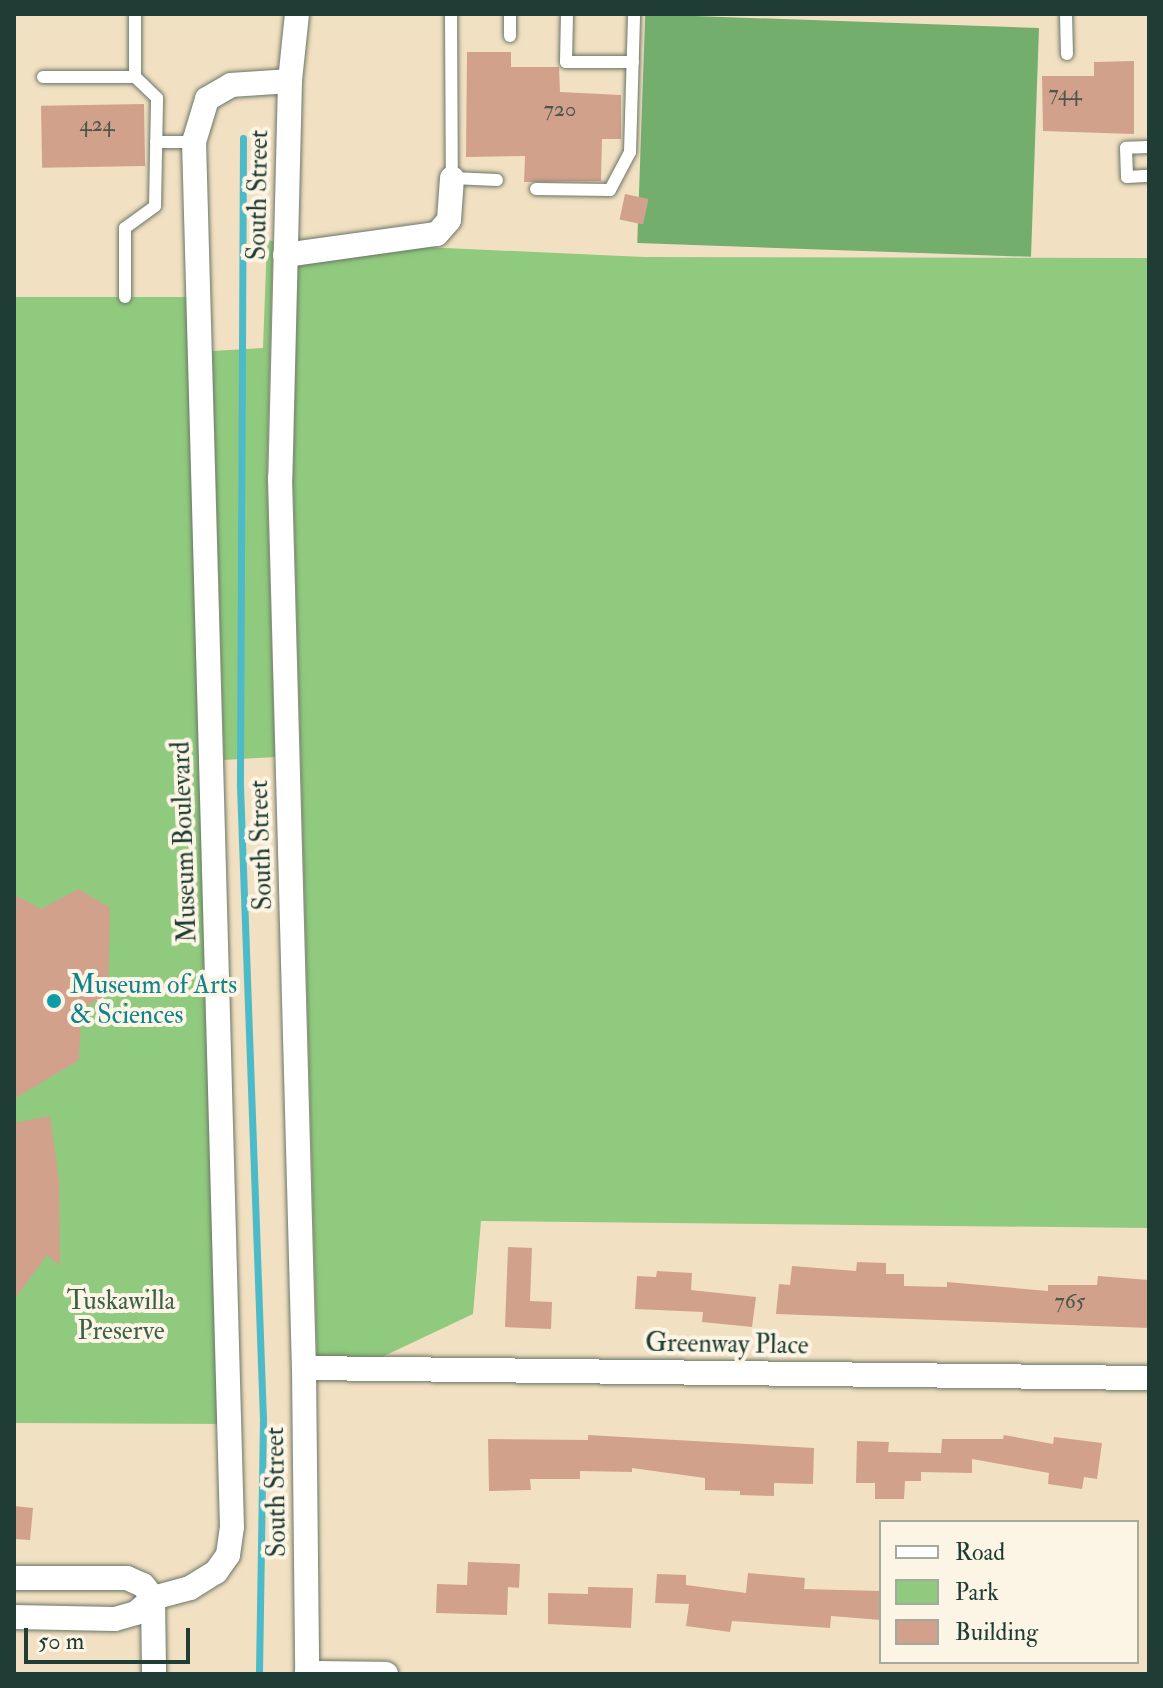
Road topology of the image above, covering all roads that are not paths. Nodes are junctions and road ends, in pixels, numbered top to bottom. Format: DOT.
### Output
graph roads {
  1 [pos="135,14"];
  2 [pos="297,14"];
  3 [pos="451,14"];
  4 [pos="510,14"];
  5 [pos="567,14"];
  6 [pos="634,14"];
  7 [pos="1066,14"];
  8 [pos="510,36"];
  9 [pos="1067,54"];
  10 [pos="633,62"];
  11 [pos="43,77"];
  12 [pos="135,77"];
  13 [pos="290,81"];
  14 [pos="156,142"];
  15 [pos="194,142"];
  16 [pos="1149,147"];
  17 [pos="1149,176"];
  18 [pos="452,178"];
  19 [pos="497,180"];
  20 [pos="536,189"];
  21 [pos="285,255"];
  22 [pos="125,297"];
  23 [pos="304,1368"];
  24 [pos="1149,1378"];
  25 [pos="14,1578"];
  26 [pos="153,1598"];
  27 [pos="14,1617"];
  28 [pos="154,1674"];
  29 [pos="307,1674"];
  30 [pos="386,1674"];
  1 -- 12 [label="lane"];
  2 -- 13 [label="street, South Street"];
  3 -- 18 [label="lane"];
  4 -- 8 [label="lane"];
  5 -- 10 [label="lane"];
  6 -- 10 [label="lane"];
  7 -- 9 [label="lane"];
  10 -- 20 [label="lane"];
  11 -- 12 [label="lane"];
  12 -- 14 [label="lane"];
  13 -- 15 [label="street, Museum Boulevard"];
  13 -- 21 [label="street, South Street"];
  14 -- 15 [label="lane"];
  14 -- 22 [label="lane"];
  15 -- 26 [label="street, Museum Boulevard"];
  16 -- 17 [label="lane"];
  18 -- 19 [label="lane"];
  18 -- 21 [label="street"];
  21 -- 23 [label="street, South Street"];
  23 -- 24 [label="street, Greenway Place"];
  23 -- 29 [label="street, South Street"];
  25 -- 26 [label="street"];
  26 -- 27 [label="street, Museum Boulevard"];
  26 -- 28 [label="street"];
  29 -- 30 [label="street"];
}
